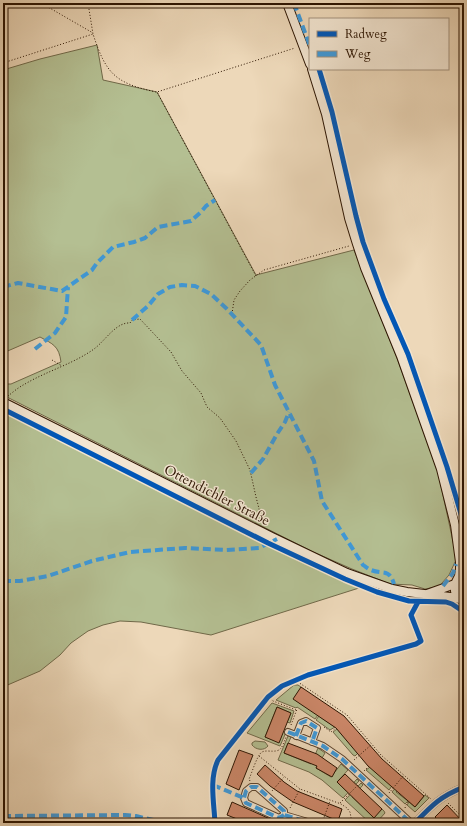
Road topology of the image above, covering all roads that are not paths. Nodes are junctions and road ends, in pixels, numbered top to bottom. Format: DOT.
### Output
graph roads {
  1 [pos="287,3"];
  2 [pos="309,61"];
  3 [pos="312,70"];
  4 [pos="5,400"];
  5 [pos="455,525"];
  6 [pos="464,549"];
  7 [pos="461,574"];
  8 [pos="455,584"];
  9 [pos="426,594"];
  10 [pos="462,601"];
  11 [pos="288,732"];
  12 [pos="296,736"];
  13 [pos="312,742"];
  14 [pos="464,786"];
  15 [pos="286,816"];
  16 [pos="311,823"];
  17 [pos="411,823"];
  18 [pos="415,823"];
  1 -- 2 [label="street"];
  3 -- 5 [label="street"];
  4 -- 9 [label="street, Ottendichler Straße"];
  5 -- 6 [label="street"];
  5 -- 7 [label="street"];
  7 -- 8 [label="street"];
  8 -- 9 [label="street, Ottendichler Straße"];
  8 -- 10 [label="street"];
  9 -- 10 [label="street, Ottendichler Straße"];
  11 -- 12 [label="street"];
  12 -- 13 [label="street"];
  12 -- 13 [label="street"];
  13 -- 17 [label="street"];
  14 -- 18 [label="street"];
  15 -- 15 [label="street"];
  15 -- 16 [label="street"];
}
